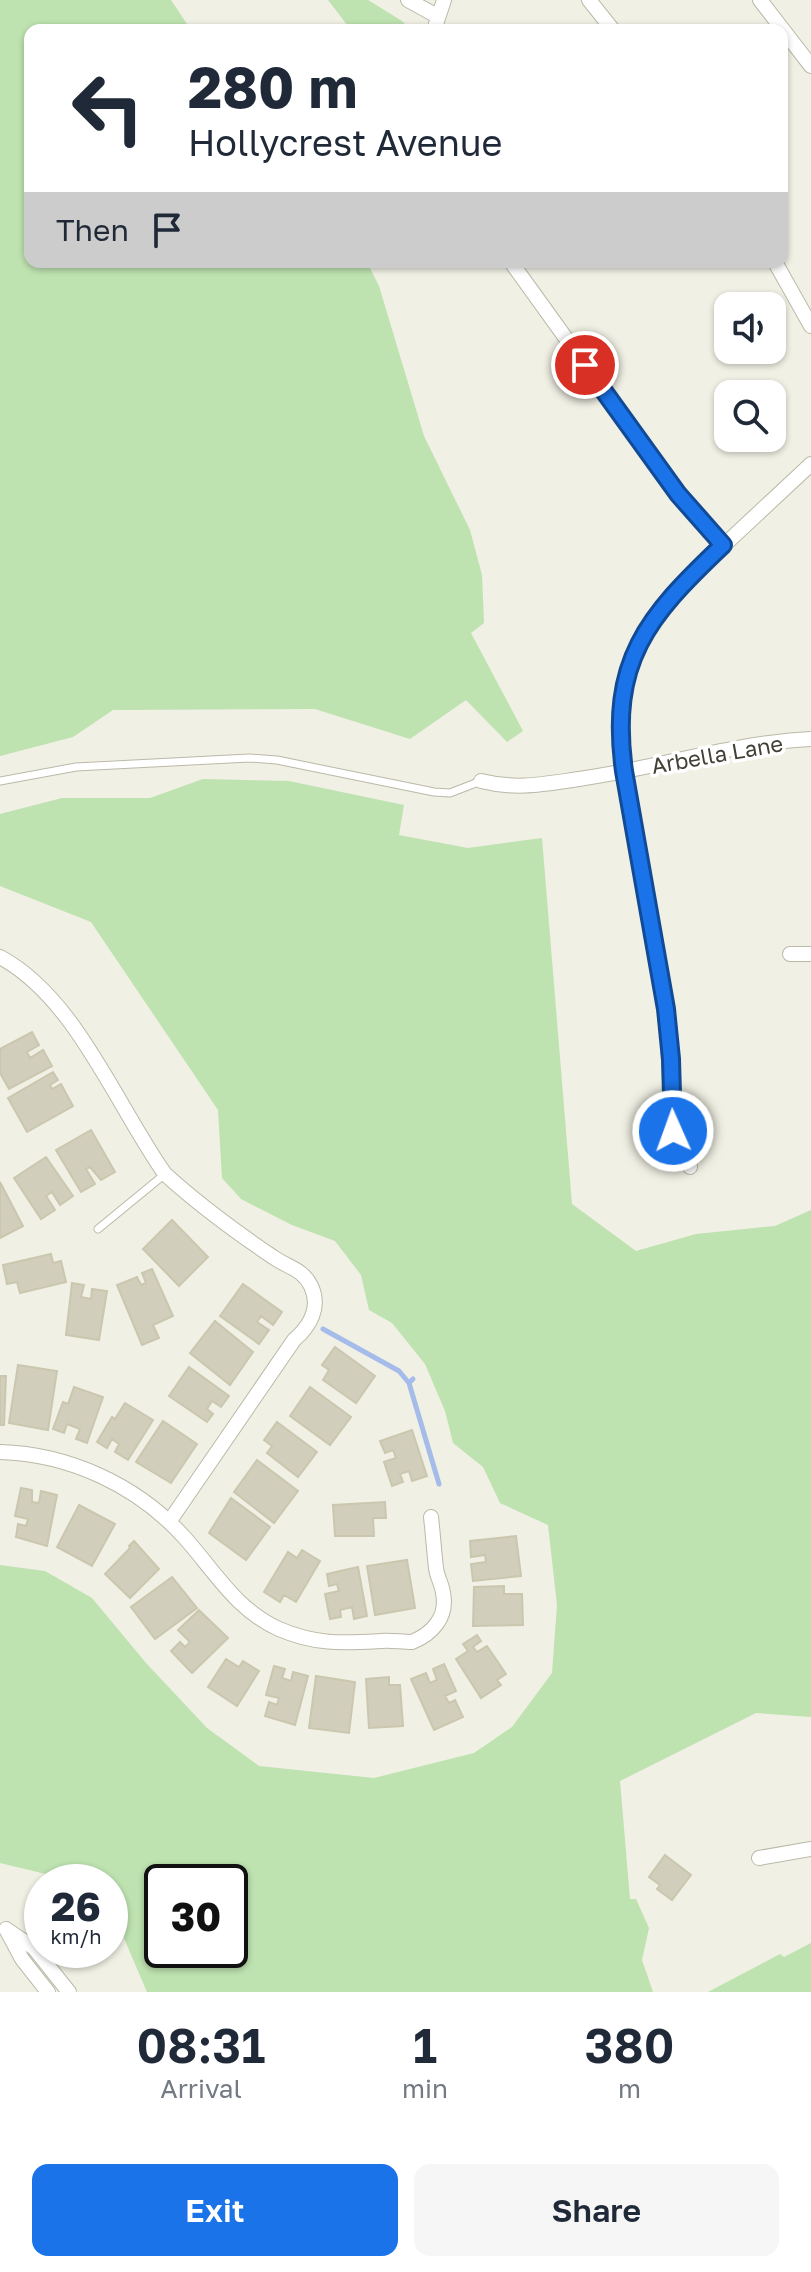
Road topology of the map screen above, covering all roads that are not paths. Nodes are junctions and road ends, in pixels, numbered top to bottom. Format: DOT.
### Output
graph roads {
  1 [pos="408,0"];
  2 [pos="444,0"];
  3 [pos="589,0"];
  4 [pos="760,0"];
  5 [pos="436,23"];
  6 [pos="608,24"];
  7 [pos="779,24"];
  8 [pos="788,36"];
  9 [pos="811,66"];
  10 [pos="515,268"];
  11 [pos="778,268"];
  12 [pos="811,326"];
  13 [pos="811,464"];
  14 [pos="723,545"];
  15 [pos="811,739"];
  16 [pos="624,771"];
  17 [pos="0,781"];
  18 [pos="481,781"];
  19 [pos="790,954"];
  20 [pos="811,954"];
  21 [pos="0,957"];
  22 [pos="690,1167"];
  23 [pos="165,1174"];
  24 [pos="98,1229"];
  25 [pos="0,1452"];
  26 [pos="431,1517"];
  27 [pos="169,1522"];
  28 [pos="811,1849"];
  29 [pos="759,1858"];
  30 [pos="3,1925"];
  31 [pos="24,1941"];
  32 [pos="40,1968"];
  33 [pos="51,1968"];
  34 [pos="34,1974"];
  35 [pos="48,1992"];
  36 [pos="69,1992"];
  1 -- 5 [label="street"];
  2 -- 5 [label="street"];
  3 -- 6 [label="street"];
  4 -- 7 [label="street"];
  8 -- 9 [label="street"];
  10 -- 14 [label="street"];
  11 -- 12 [label="street"];
  13 -- 14 [label="street"];
  14 -- 16 [label="street"];
  15 -- 16 [label="street, Arbella Lane"];
  16 -- 18 [label="street, Arbella Lane"];
  16 -- 22 [label="street"];
  17 -- 18 [label="lane"];
  19 -- 20 [label="street"];
  21 -- 23 [label="street"];
  23 -- 24 [label="lane"];
  23 -- 27 [label="street"];
  25 -- 27 [label="street"];
  26 -- 27 [label="street"];
  28 -- 29 [label="street"];
  30 -- 31 [label="street"];
  30 -- 34 [label="street"];
  32 -- 34 [label="street"];
  33 -- 36 [label="street"];
  34 -- 35 [label="street"];
}
